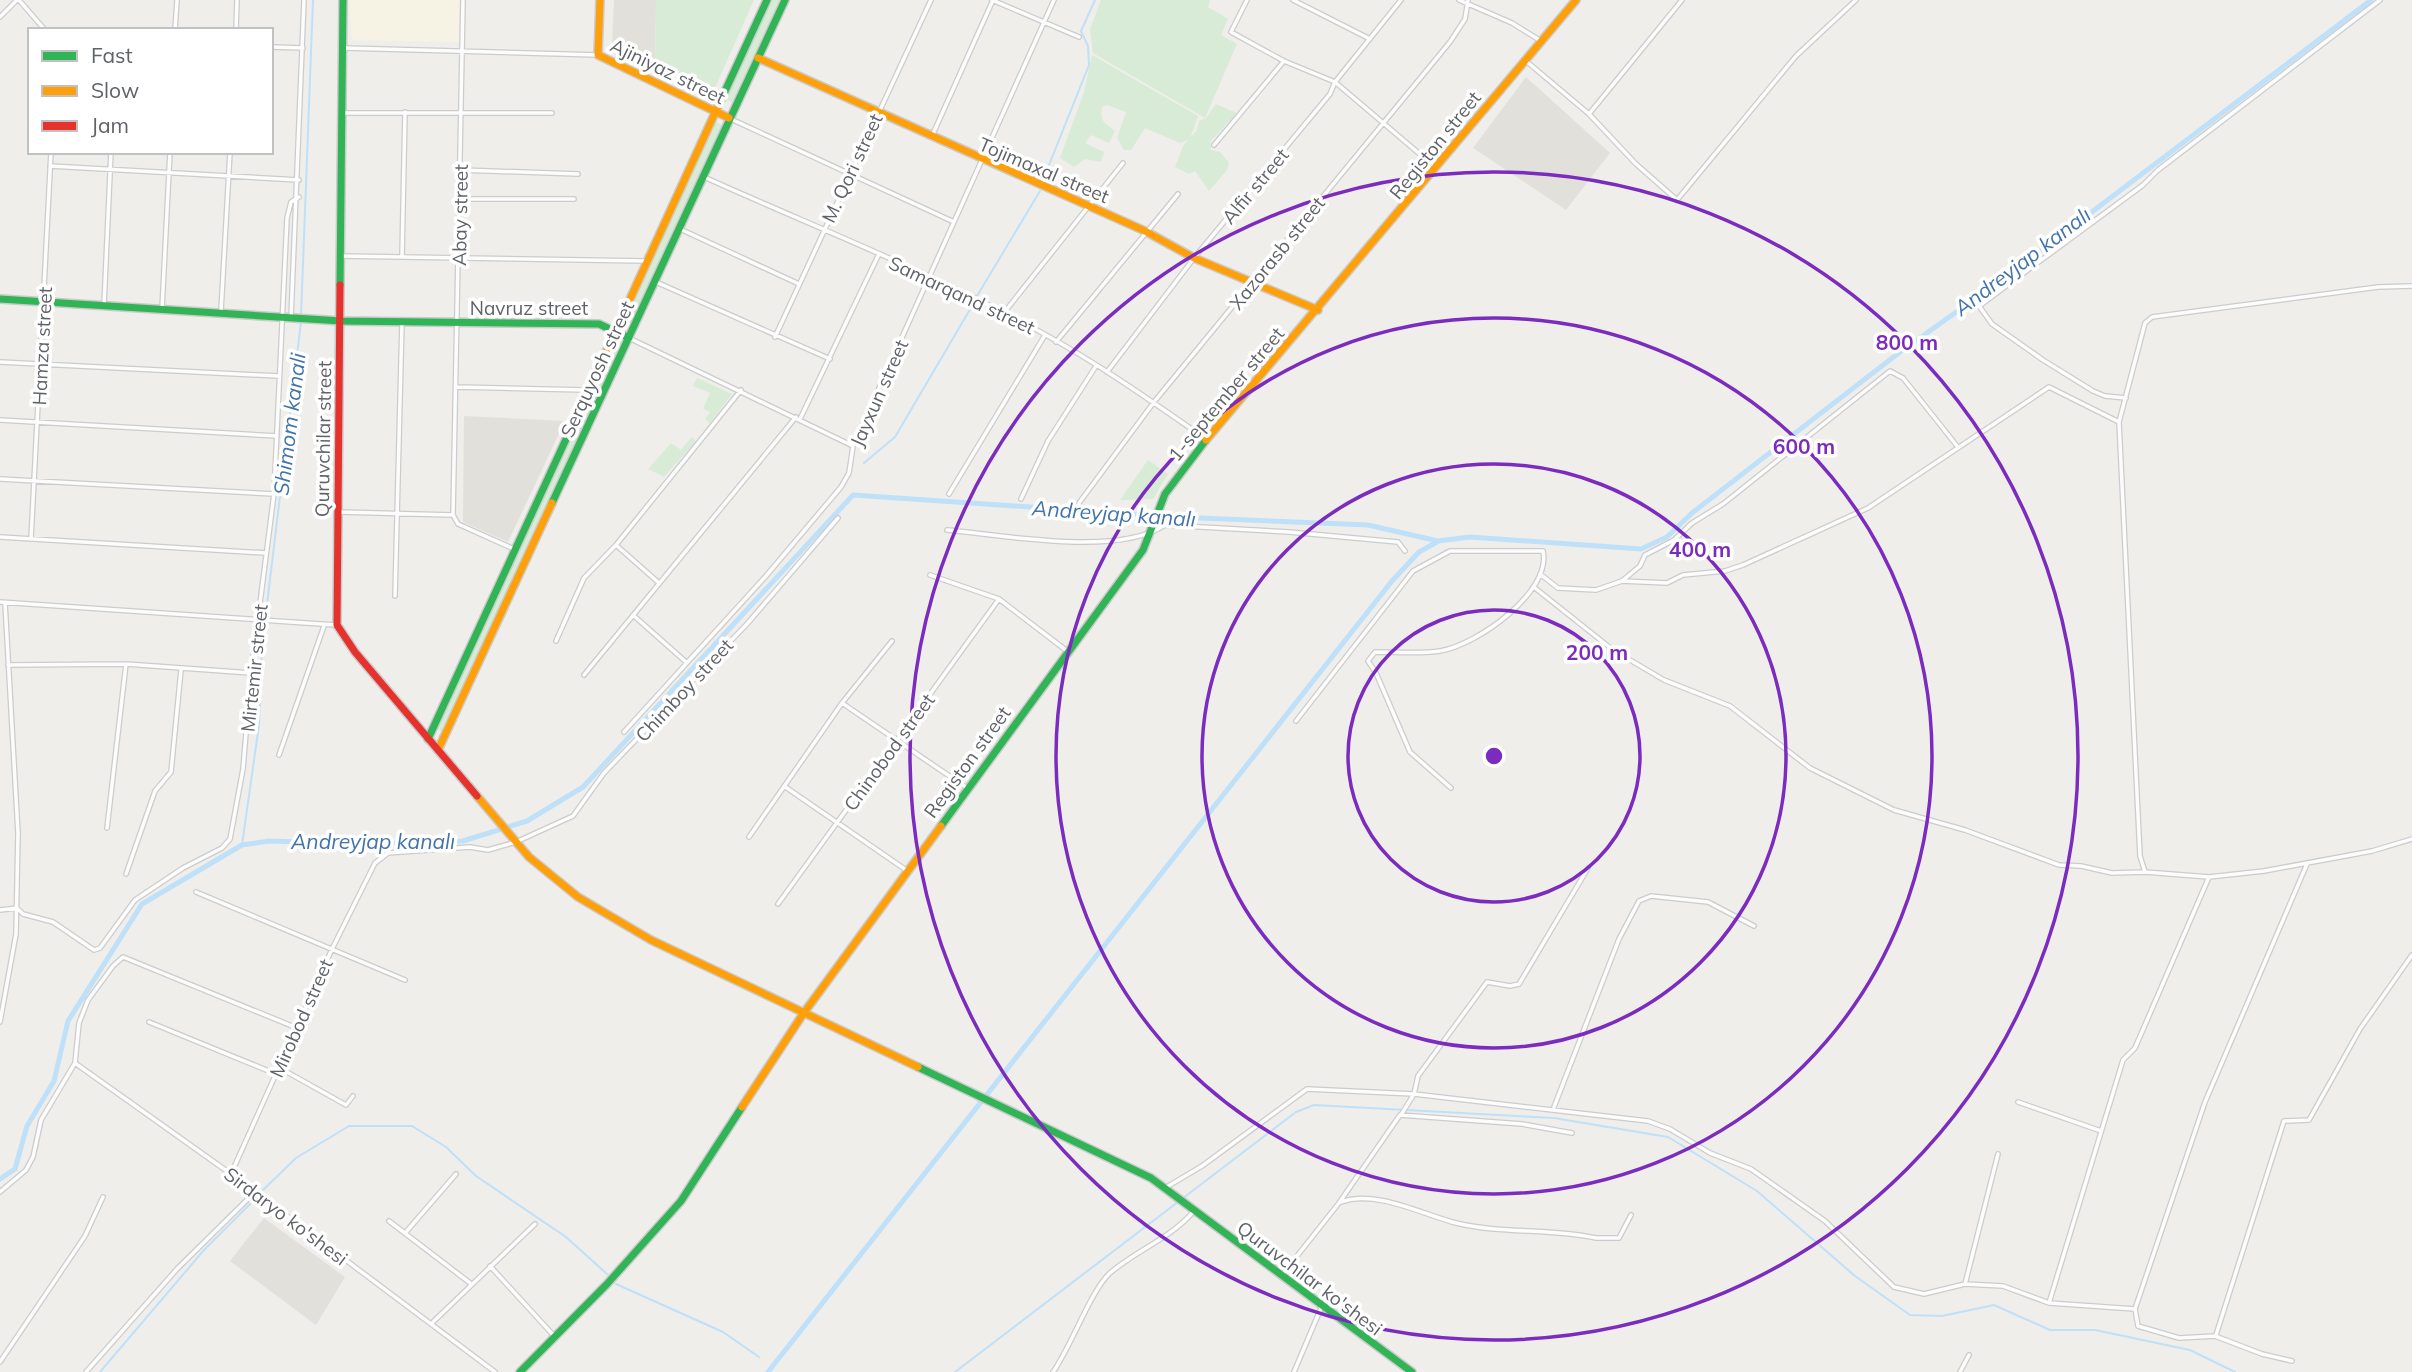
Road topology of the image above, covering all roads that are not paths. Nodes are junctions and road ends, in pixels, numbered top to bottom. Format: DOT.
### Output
graph roads {
  1 [pos="18,0"];
  2 [pos="177,0"];
  3 [pos="237,0"];
  4 [pos="304,0"];
  5 [pos="343,0"];
  6 [pos="463,0"];
  7 [pos="600,0"];
  8 [pos="767,0"];
  9 [pos="785,0"];
  10 [pos="931,0"];
  11 [pos="993,0"];
  12 [pos="1054,0"];
  13 [pos="1247,0"];
  14 [pos="1293,0"];
  15 [pos="1401,0"];
  16 [pos="1459,0"];
  17 [pos="1576,0"];
  18 [pos="1682,0"];
  19 [pos="1856,0"];
  20 [pos="2380,0"];
  21 [pos="1467,2"];
  22 [pos="0,16"];
  23 [pos="1045,23"];
  24 [pos="43,28"];
  25 [pos="175,28"];
  26 [pos="236,28"];
  27 [pos="1079,37"];
  28 [pos="1370,39"];
  29 [pos="1541,41"];
  30 [pos="273,47"];
  31 [pos="303,48"];
  32 [pos="344,48"];
  33 [pos="462,50"];
  34 [pos="598,55"];
  35 [pos="758,58"];
  36 [pos="1525,60"];
  37 [pos="1284,61"];
  38 [pos="1335,82"];
  39 [pos="405,112"];
  40 [pos="462,112"];
  41 [pos="716,112"];
  42 [pos="342,113"];
  43 [pos="552,113"];
  44 [pos="878,113"];
  45 [pos="1589,114"];
  46 [pos="729,118"];
  47 [pos="1384,122"];
  48 [pos="931,138"];
  49 [pos="1214,145"];
  50 [pos="51,154"];
  51 [pos="111,154"];
  52 [pos="170,154"];
  53 [pos="229,154"];
  54 [pos="983,161"];
  55 [pos="1123,163"];
  56 [pos="50,166"];
  57 [pos="1436,169"];
  58 [pos="110,170"];
  59 [pos="461,170"];
  60 [pos="578,173"];
  61 [pos="850,173"];
  62 [pos="169,174"];
  63 [pos="703,177"];
  64 [pos="228,178"];
  65 [pos="299,180"];
  66 [pos="1178,194"];
  67 [pos="299,197"];
  68 [pos="461,199"];
  69 [pos="573,199"];
  70 [pos="1088,206"];
  71 [pos="954,222"];
  72 [pos="680,229"];
  73 [pos="824,231"];
  74 [pos="1145,231"];
  75 [pos="878,256"];
  76 [pos="340,257"];
  77 [pos="402,257"];
  78 [pos="460,257"];
  79 [pos="1194,258"];
  80 [pos="646,261"];
  81 [pos="930,278"];
  82 [pos="1254,281"];
  83 [pos="655,282"];
  84 [pos="799,284"];
  85 [pos="2412,286"];
  86 [pos="0,299"];
  87 [pos="45,302"];
  88 [pos="104,305"];
  89 [pos="162,309"];
  90 [pos="1318,310"];
  91 [pos="221,311"];
  92 [pos="1002,315"];
  93 [pos="281,317"];
  94 [pos="296,318"];
  95 [pos="341,321"];
  96 [pos="402,322"];
  97 [pos="457,324"];
  98 [pos="614,329"];
  99 [pos="1045,335"];
  100 [pos="775,337"];
  101 [pos="629,338"];
  102 [pos="1056,342"];
  103 [pos="830,359"];
  104 [pos="0,362"];
  105 [pos="42,364"];
  106 [pos="1096,366"];
  107 [pos="1107,372"];
  108 [pos="278,376"];
  109 [pos="457,387"];
  110 [pos="586,390"];
  111 [pos="740,390"];
  112 [pos="2126,398"];
  113 [pos="1154,402"];
  114 [pos="798,418"];
  115 [pos="0,421"];
  116 [pos="2119,422"];
  117 [pos="38,423"];
  118 [pos="277,436"];
  119 [pos="1206,439"];
  120 [pos="853,446"];
  121 [pos="1958,446"];
  122 [pos="0,479"];
  123 [pos="34,481"];
  124 [pos="274,494"];
  125 [pos="948,494"];
  126 [pos="1021,499"];
  127 [pos="1079,503"];
  128 [pos="337,512"];
  129 [pos="397,514"];
  130 [pos="453,515"];
  131 [pos="838,518"];
  132 [pos="947,530"];
  133 [pos="1153,530"];
  134 [pos="0,537"];
  135 [pos="31,539"];
  136 [pos="616,545"];
  137 [pos="514,550"];
  138 [pos="1405,551"];
  139 [pos="266,553"];
  140 [pos="1540,574"];
  141 [pos="930,575"];
  142 [pos="1622,581"];
  143 [pos="659,583"];
  144 [pos="1535,588"];
  145 [pos="395,596"];
  146 [pos="999,599"];
  147 [pos="3,603"];
  148 [pos="633,614"];
  149 [pos="259,617"];
  150 [pos="337,625"];
  151 [pos="324,626"];
  152 [pos="892,640"];
  153 [pos="556,641"];
  154 [pos="1067,651"];
  155 [pos="686,662"];
  156 [pos="126,664"];
  157 [pos="8,665"];
  158 [pos="181,670"];
  159 [pos="251,673"];
  160 [pos="584,675"];
  161 [pos="842,703"];
  162 [pos="1296,721"];
  163 [pos="624,732"];
  164 [pos="428,739"];
  165 [pos="898,739"];
  166 [pos="438,750"];
  167 [pos="279,755"];
  168 [pos="784,786"];
  169 [pos="967,788"];
  170 [pos="1451,788"];
  171 [pos="837,824"];
  172 [pos="107,828"];
  173 [pos="749,836"];
  174 [pos="2412,839"];
  175 [pos="516,842"];
  176 [pos="375,863"];
  177 [pos="2307,863"];
  178 [pos="1588,868"];
  179 [pos="909,872"];
  180 [pos="2145,872"];
  181 [pos="126,874"];
  182 [pos="2209,877"];
  183 [pos="196,892"];
  184 [pos="778,904"];
  185 [pos="17,908"];
  186 [pos="0,910"];
  187 [pos="1755,926"];
  188 [pos="332,950"];
  189 [pos="2412,955"];
  190 [pos="405,980"];
  191 [pos="803,1014"];
  192 [pos="0,1022"];
  193 [pos="149,1022"];
  194 [pos="297,1028"];
  195 [pos="75,1063"];
  196 [pos="278,1067"];
  197 [pos="276,1074"];
  198 [pos="1414,1094"];
  199 [pos="353,1096"];
  200 [pos="2018,1102"];
  201 [pos="1554,1107"];
  202 [pos="1401,1115"];
  203 [pos="2101,1131"];
  204 [pos="1572,1133"];
  205 [pos="1998,1154"];
  206 [pos="231,1174"];
  207 [pos="456,1174"];
  208 [pos="1165,1188"];
  209 [pos="0,1192"];
  210 [pos="254,1193"];
  211 [pos="103,1197"];
  212 [pos="1339,1203"];
  213 [pos="1192,1209"];
  214 [pos="1631,1215"];
  215 [pos="389,1221"];
  216 [pos="535,1224"];
  217 [pos="406,1232"];
  218 [pos="490,1266"];
  219 [pos="1282,1275"];
  220 [pos="470,1283"];
  221 [pos="1965,1284"];
  222 [pos="2049,1303"];
  223 [pos="1321,1308"];
  224 [pos="2135,1309"];
  225 [pos="432,1323"];
  226 [pos="2215,1336"];
  227 [pos="555,1337"];
  228 [pos="1969,1355"];
  229 [pos="2292,1361"];
  230 [pos="0,1362"];
  231 [pos="86,1372"];
  232 [pos="495,1372"];
  233 [pos="520,1372"];
  234 [pos="1053,1372"];
  235 [pos="1294,1372"];
  236 [pos="1412,1372"];
  237 [pos="1960,1372"];
  1 -- 22 [label="street"];
  1 -- 24 [label="street"];
  2 -- 25 [label="street"];
  3 -- 26 [label="street"];
  4 -- 31 [label="street"];
  5 -- 32 [label="street, Quruvchilar street"];
  6 -- 33 [label="street, Abay street"];
  7 -- 34 [label="street"];
  8 -- 41 [label="street, Serquyosh street"];
  9 -- 35 [label="street, Serquyosh street"];
  10 -- 44 [label="street, M. Qori street"];
  11 -- 23 [label="street"];
  11 -- 48 [label="street"];
  12 -- 23 [label="street, Jayxun street"];
  13 -- 37 [label="street"];
  14 -- 28 [label="street"];
  15 -- 28 [label="street, Alfir street"];
  16 -- 21 [label="street"];
  17 -- 29 [label="street, Registon street"];
  18 -- 45 [label="street"];
  19 -- 45 [label="street"];
  20 -- 112 [label="street"];
  21 -- 29 [label="street"];
  21 -- 47 [label="street, Xazorasb street"];
  23 -- 27 [label="street"];
  23 -- 54 [label="street, Jayxun street"];
  28 -- 38 [label="street, Alfir street"];
  29 -- 36 [label="street, Registon street"];
  30 -- 31 [label="street"];
  31 -- 65 [label="street"];
  32 -- 33 [label="street, Ajiniyaz street"];
  32 -- 42 [label="street, Quruvchilar street"];
  33 -- 34 [label="street, Ajiniyaz street"];
  33 -- 40 [label="street, Abay street"];
  34 -- 41 [label="street, Ajiniyaz street"];
  35 -- 44 [label="street, Tojimaxal street"];
  35 -- 46 [label="street, Serquyosh street"];
  36 -- 45 [label="street"];
  36 -- 57 [label="street, Registon street"];
  37 -- 38 [label="street"];
  37 -- 49 [label="street"];
  38 -- 47 [label="street"];
  38 -- 79 [label="street, Alfir street"];
  39 -- 40 [label="street"];
  39 -- 42 [label="street"];
  39 -- 77 [label="street"];
  40 -- 43 [label="street"];
  40 -- 59 [label="street, Abay street"];
  41 -- 46 [label="street, Ajiniyaz street"];
  41 -- 80 [label="street, Serquyosh street"];
  42 -- 76 [label="street, Quruvchilar street"];
  44 -- 48 [label="street, Tojimaxal street"];
  44 -- 61 [label="street, M. Qori street"];
  46 -- 61 [label="street, Ajiniyaz street"];
  46 -- 63 [label="street, Serquyosh street"];
  47 -- 57 [label="street"];
  47 -- 82 [label="street, Xazorasb street"];
  48 -- 54 [label="street, Tojimaxal street"];
  50 -- 56 [label="street, Hamza street"];
  51 -- 58 [label="street"];
  52 -- 62 [label="street"];
  53 -- 64 [label="street"];
  54 -- 70 [label="street, Tojimaxal street"];
  54 -- 71 [label="street, Jayxun street"];
  55 -- 70 [label="street"];
  56 -- 58 [label="street"];
  56 -- 87 [label="street, Hamza street"];
  57 -- 90 [label="street, Registon street"];
  58 -- 62 [label="street"];
  58 -- 88 [label="street"];
  59 -- 60 [label="street"];
  59 -- 68 [label="street, Abay street"];
  61 -- 71 [label="street, Ajiniyaz street"];
  61 -- 73 [label="street, M. Qori street"];
  62 -- 64 [label="street"];
  62 -- 89 [label="street"];
  63 -- 72 [label="street, Serquyosh street"];
  63 -- 73 [label="street, Samarqand street"];
  64 -- 65 [label="street"];
  64 -- 91 [label="street"];
  65 -- 67 [label="street"];
  66 -- 74 [label="street"];
  67 -- 93 [label="street, Mirtemir street"];
  67 -- 94 [label="street"];
  68 -- 69 [label="street"];
  68 -- 78 [label="street, Abay street"];
  70 -- 74 [label="street, Tojimaxal street"];
  70 -- 92 [label="street"];
  71 -- 81 [label="street, Jayxun street"];
  72 -- 83 [label="street, Serquyosh street"];
  72 -- 84 [label="street"];
  73 -- 75 [label="street, Samarqand street"];
  73 -- 84 [label="street, M. Qori street"];
  74 -- 79 [label="street, Tojimaxal street"];
  74 -- 102 [label="street"];
  75 -- 81 [label="street, Samarqand street"];
  75 -- 103 [label="street"];
  76 -- 77 [label="street"];
  76 -- 95 [label="street, Quruvchilar street"];
  77 -- 78 [label="street"];
  78 -- 80 [label="street"];
  78 -- 97 [label="street, Abay street"];
  79 -- 82 [label="street, Tojimaxal street"];
  79 -- 107 [label="street, Alfir street"];
  80 -- 98 [label="street, Serquyosh street"];
  81 -- 92 [label="street, Samarqand street"];
  81 -- 120 [label="street, Jayxun street"];
  82 -- 90 [label="street, Tojimaxal street"];
  82 -- 113 [label="street, Xazorasb street"];
  83 -- 100 [label="street"];
  83 -- 101 [label="street, Serquyosh street"];
  84 -- 100 [label="street, M. Qori street"];
  85 -- 112 [label="street"];
  86 -- 87 [label="street, Navruz street"];
  87 -- 88 [label="street, Navruz street"];
  87 -- 105 [label="street, Hamza street"];
  88 -- 89 [label="street, Navruz street"];
  89 -- 91 [label="street, Navruz street"];
  90 -- 119 [label="street, 1-september street"];
  91 -- 93 [label="street, Navruz street"];
  92 -- 99 [label="street, Samarqand street"];
  93 -- 94 [label="street, Navruz street"];
  93 -- 108 [label="street, Mirtemir street"];
  94 -- 95 [label="street, Navruz street"];
  95 -- 96 [label="street, Navruz street"];
  95 -- 128 [label="street, Quruvchilar street"];
  96 -- 97 [label="street, Navruz street"];
  96 -- 129 [label="street"];
  97 -- 98 [label="street, Navruz street"];
  97 -- 109 [label="street, Abay street"];
  98 -- 101 [label="street, Navruz street"];
  98 -- 110 [label="street, Serquyosh street"];
  99 -- 102 [label="street, Samarqand street"];
  99 -- 125 [label="street"];
  100 -- 103 [label="street"];
  101 -- 111 [label="street, Navruz street"];
  101 -- 166 [label="street, Serquyosh street"];
  102 -- 106 [label="street, Samarqand street"];
  103 -- 114 [label="street"];
  104 -- 105 [label="street"];
  105 -- 108 [label="street"];
  105 -- 117 [label="street, Hamza street"];
  106 -- 107 [label="street, Samarqand street"];
  106 -- 126 [label="street"];
  107 -- 113 [label="street, Samarqand street"];
  108 -- 118 [label="street, Mirtemir street"];
  109 -- 110 [label="street"];
  109 -- 130 [label="street, Abay street"];
  110 -- 137 [label="street, Serquyosh street"];
  111 -- 114 [label="street, Navruz street"];
  111 -- 136 [label="street"];
  112 -- 116 [label="street"];
  113 -- 119 [label="street, Samarqand street"];
  113 -- 127 [label="street, Xazorasb street"];
  114 -- 120 [label="street, Navruz street"];
  114 -- 143 [label="street"];
  115 -- 117 [label="street"];
  116 -- 121 [label="street"];
  116 -- 180 [label="street"];
  117 -- 118 [label="street"];
  117 -- 123 [label="street, Hamza street"];
  118 -- 124 [label="street, Mirtemir street"];
  119 -- 133 [label="street, 1-september street"];
  120 -- 155 [label="street, Jayxun street"];
  121 -- 142 [label="street"];
  121 -- 142 [label="street"];
  122 -- 123 [label="street"];
  123 -- 124 [label="street"];
  123 -- 135 [label="street, Hamza street"];
  124 -- 139 [label="street, Mirtemir street"];
  128 -- 129 [label="street"];
  128 -- 150 [label="street, Quruvchilar street"];
  129 -- 130 [label="street"];
  129 -- 145 [label="street"];
  130 -- 137 [label="street"];
  131 -- 175 [label="street, Chimboy street"];
  132 -- 133 [label="street"];
  133 -- 138 [label="street"];
  133 -- 154 [label="street, Registon street"];
  134 -- 135 [label="street"];
  135 -- 139 [label="street"];
  136 -- 143 [label="street"];
  136 -- 153 [label="street"];
  137 -- 164 [label="street, Serquyosh street"];
  139 -- 149 [label="street, Mirtemir street"];
  140 -- 142 [label="street"];
  140 -- 144 [label="street"];
  140 -- 162 [label="street"];
  141 -- 146 [label="street"];
  143 -- 148 [label="street"];
  144 -- 170 [label="street"];
  144 -- 180 [label="street"];
  146 -- 154 [label="street"];
  146 -- 165 [label="street, Chinobod street"];
  147 -- 149 [label="street"];
  147 -- 157 [label="street"];
  148 -- 155 [label="street"];
  148 -- 160 [label="street"];
  149 -- 151 [label="street"];
  149 -- 159 [label="street, Mirtemir street"];
  150 -- 151 [label="street"];
  150 -- 164 [label="street"];
  151 -- 167 [label="street"];
  152 -- 161 [label="street"];
  154 -- 169 [label="street, Registon street"];
  155 -- 163 [label="street, Jayxun street"];
  156 -- 157 [label="street"];
  156 -- 158 [label="street"];
  156 -- 172 [label="street"];
  157 -- 185 [label="street"];
  158 -- 159 [label="street"];
  158 -- 181 [label="street"];
  159 -- 185 [label="street, Mirtemir street"];
  161 -- 165 [label="street"];
  161 -- 168 [label="street"];
  164 -- 166 [label="street"];
  165 -- 169 [label="street"];
  165 -- 171 [label="street, Chinobod street"];
  166 -- 175 [label="street, Quruvchilar ko'shesi"];
  168 -- 171 [label="street"];
  168 -- 173 [label="street"];
  169 -- 179 [label="street, Registon street"];
  171 -- 179 [label="street"];
  171 -- 184 [label="street, Chinobod street"];
  174 -- 177 [label="street"];
  175 -- 176 [label="street, Chimboy street"];
  175 -- 191 [label="street, Quruvchilar ko'shesi"];
  176 -- 188 [label="street, Mirobod street"];
  177 -- 182 [label="street"];
  177 -- 224 [label="street"];
  178 -- 198 [label="street"];
  179 -- 191 [label="street, Registon street"];
  180 -- 182 [label="street"];
  182 -- 203 [label="street"];
  183 -- 188 [label="street"];
  185 -- 186 [label="street"];
  185 -- 192 [label="street"];
  187 -- 201 [label="street"];
  188 -- 190 [label="street"];
  188 -- 194 [label="street, Mirobod street"];
  189 -- 226 [label="street"];
  191 -- 208 [label="street, Quruvchilar ko'shesi"];
  191 -- 227 [label="street, Registon street"];
  193 -- 197 [label="street"];
  194 -- 195 [label="street"];
  194 -- 196 [label="street, Mirobod street"];
  195 -- 206 [label="street, Sirdaryo ko'shesi"];
  195 -- 209 [label="street"];
  196 -- 197 [label="street, Mirobod street"];
  196 -- 199 [label="street"];
  197 -- 206 [label="street, Mirobod street"];
  198 -- 201 [label="street"];
  198 -- 202 [label="street"];
  198 -- 208 [label="street"];
  200 -- 203 [label="street"];
  201 -- 221 [label="street"];
  202 -- 204 [label="street"];
  202 -- 212 [label="street"];
  203 -- 222 [label="street"];
  205 -- 221 [label="street"];
  206 -- 210 [label="street, Sirdaryo ko'shesi"];
  207 -- 217 [label="street"];
  208 -- 213 [label="street, Quruvchilar ko'shesi"];
  210 -- 225 [label="street, Sirdaryo ko'shesi"];
  210 -- 231 [label="street"];
  211 -- 230 [label="street"];
  212 -- 214 [label="street"];
  212 -- 219 [label="street"];
  213 -- 219 [label="street, Quruvchilar ko'shesi"];
  213 -- 234 [label="street"];
  215 -- 217 [label="street"];
  216 -- 218 [label="street"];
  217 -- 220 [label="street"];
  218 -- 220 [label="street"];
  218 -- 227 [label="street"];
  219 -- 223 [label="street, Quruvchilar ko'shesi"];
  220 -- 225 [label="street"];
  221 -- 222 [label="street"];
  222 -- 224 [label="street"];
  223 -- 235 [label="street"];
  223 -- 236 [label="street, Quruvchilar ko'shesi"];
  224 -- 226 [label="street"];
  225 -- 232 [label="street, Sirdaryo ko'shesi"];
  226 -- 229 [label="street"];
  227 -- 233 [label="street, Registon street"];
  228 -- 237 [label="street"];
}
